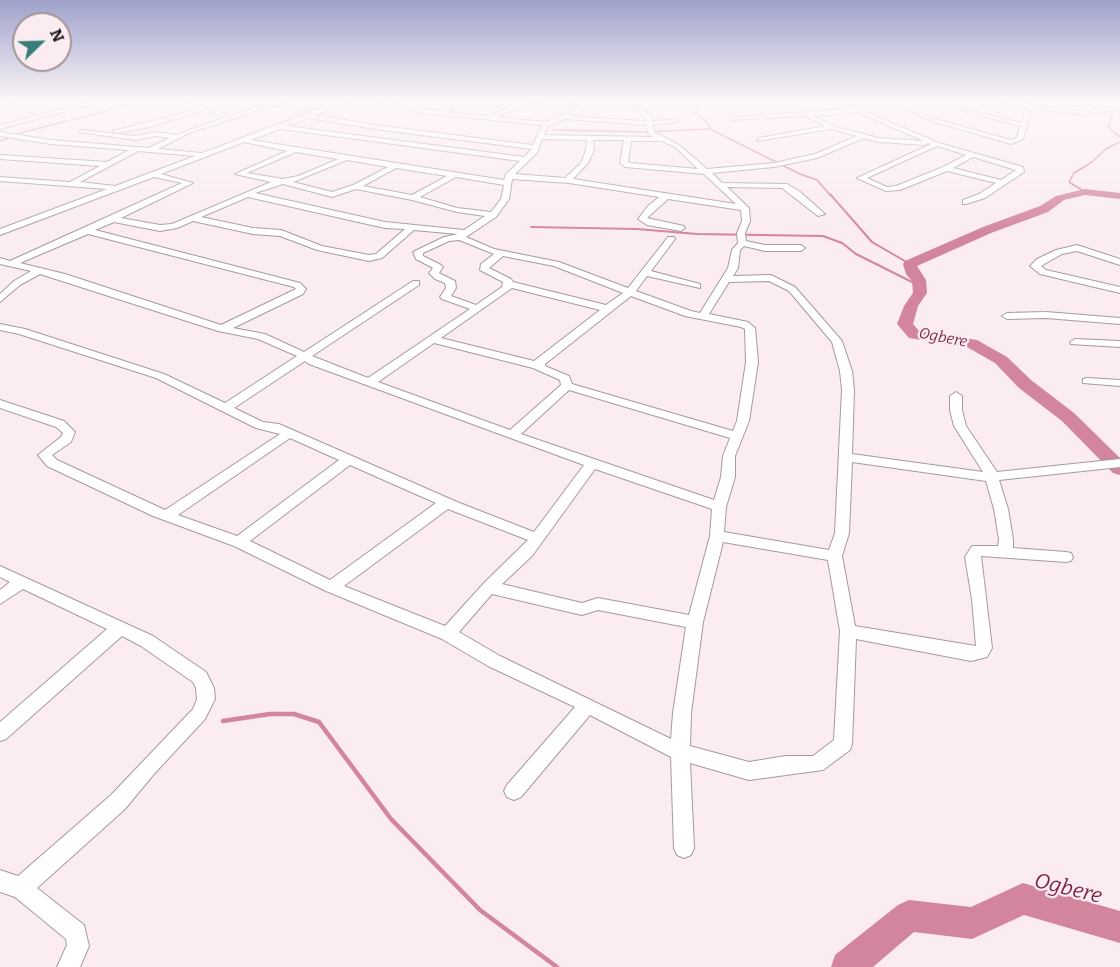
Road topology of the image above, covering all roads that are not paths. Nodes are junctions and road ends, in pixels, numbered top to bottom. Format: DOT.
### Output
graph roads {
  1 [pos="87,145"];
  2 [pos="160,145"];
  3 [pos="230,145"];
  4 [pos="270,145"];
  5 [pos="414,145"];
  6 [pos="521,145"];
  7 [pos="590,145"];
  8 [pos="625,145"];
  9 [pos="675,145"];
  10 [pos="842,145"];
  11 [pos="935,145"];
  12 [pos="536,147"];
  13 [pos="9,148"];
  14 [pos="137,149"];
  15 [pos="150,150"];
  16 [pos="295,150"];
  17 [pos="449,150"];
  18 [pos="0,152"];
  19 [pos="204,155"];
  20 [pos="971,155"];
  21 [pos="440,156"];
  22 [pos="0,157"];
  23 [pos="346,158"];
  24 [pos="525,159"];
  25 [pos="430,163"];
  26 [pos="106,164"];
  27 [pos="396,165"];
  28 [pos="421,169"];
  29 [pos="946,170"];
  30 [pos="704,172"];
  31 [pos="153,174"];
  32 [pos="453,175"];
  33 [pos="0,179"];
  34 [pos="508,179"];
  35 [pos="568,181"];
  36 [pos="285,182"];
  37 [pos="1000,182"];
  38 [pos="71,184"];
  39 [pos="719,185"];
  40 [pos="116,187"];
  41 [pos="356,187"];
  42 [pos="246,194"];
  43 [pos="666,196"];
  44 [pos="413,198"];
  45 [pos="966,202"];
  46 [pos="745,208"];
  47 [pos="820,214"];
  48 [pos="493,215"];
  49 [pos="192,218"];
  50 [pos="114,219"];
  51 [pos="412,228"];
  52 [pos="681,228"];
  53 [pos="87,231"];
  54 [pos="0,232"];
  55 [pos="463,235"];
  56 [pos="671,239"];
  57 [pos="742,243"];
  58 [pos="801,248"];
  59 [pos="501,253"];
  60 [pos="0,261"];
  61 [pos="1120,262"];
  62 [pos="13,263"];
  63 [pos="40,270"];
  64 [pos="646,273"];
  65 [pos="725,279"];
  66 [pos="417,283"];
  67 [pos="509,284"];
  68 [pos="697,286"];
  69 [pos="1120,290"];
  70 [pos="631,291"];
  71 [pos="0,299"];
  72 [pos="476,308"];
  73 [pos="608,309"];
  74 [pos="1007,316"];
  75 [pos="702,317"];
  76 [pos="1118,321"];
  77 [pos="0,327"];
  78 [pos="222,329"];
  79 [pos="1120,332"];
  80 [pos="431,339"];
  81 [pos="1075,342"];
  82 [pos="1120,345"];
  83 [pos="305,356"];
  84 [pos="539,366"];
  85 [pos="1087,381"];
  86 [pos="370,382"];
  87 [pos="1120,383"];
  88 [pos="567,386"];
  89 [pos="956,396"];
  90 [pos="0,404"];
  91 [pos="226,408"];
  92 [pos="289,433"];
  93 [pos="513,434"];
  94 [pos="737,436"];
  95 [pos="847,457"];
  96 [pos="349,459"];
  97 [pos="1115,463"];
  98 [pos="592,464"];
  99 [pos="990,477"];
  100 [pos="447,503"];
  101 [pos="719,507"];
  102 [pos="166,516"];
  103 [pos="717,536"];
  104 [pos="536,538"];
  105 [pos="239,542"];
  106 [pos="1005,550"];
  107 [pos="835,556"];
  108 [pos="1066,557"];
  109 [pos="0,571"];
  110 [pos="21,582"];
  111 [pos="331,587"];
  112 [pos="489,587"];
  113 [pos="0,598"];
  114 [pos="695,622"];
  115 [pos="120,628"];
  116 [pos="848,631"];
  117 [pos="448,634"];
  118 [pos="588,705"];
  119 [pos="0,733"];
  120 [pos="680,752"];
  121 [pos="514,791"];
  122 [pos="684,848"];
  123 [pos="10,884"];
  124 [pos="68,967"];
  1 -- 14 [label="street"];
  2 -- 15 [label="street"];
  3 -- 19 [label="street"];
  4 -- 16 [label="street"];
  5 -- 17 [label="street"];
  6 -- 12 [label="street"];
  7 -- 35 [label="street"];
  8 -- 30 [label="street"];
  9 -- 30 [label="street"];
  10 -- 30 [label="street"];
  11 -- 20 [label="street"];
  11 -- 29 [label="street"];
  12 -- 24 [label="street"];
  13 -- 18 [label="street"];
  14 -- 15 [label="street"];
  14 -- 26 [label="street"];
  15 -- 19 [label="street"];
  16 -- 23 [label="street"];
  16 -- 36 [label="street"];
  17 -- 21 [label="street"];
  17 -- 24 [label="street"];
  19 -- 31 [label="street"];
  20 -- 29 [label="street"];
  20 -- 37 [label="street"];
  22 -- 26 [label="street"];
  23 -- 27 [label="street"];
  23 -- 36 [label="street"];
  24 -- 34 [label="street"];
  25 -- 28 [label="street"];
  26 -- 38 [label="street"];
  27 -- 28 [label="street"];
  27 -- 41 [label="street"];
  28 -- 32 [label="street"];
  29 -- 37 [label="street"];
  30 -- 39 [label="street"];
  31 -- 40 [label="street"];
  31 -- 50 [label="street"];
  32 -- 34 [label="street"];
  32 -- 44 [label="street"];
  33 -- 38 [label="street"];
  34 -- 35 [label="street"];
  34 -- 48 [label="street"];
  35 -- 43 [label="street"];
  36 -- 41 [label="street"];
  36 -- 42 [label="street"];
  37 -- 45 [label="street"];
  38 -- 40 [label="street"];
  39 -- 46 [label="street"];
  39 -- 47 [label="street"];
  40 -- 54 [label="street"];
  41 -- 44 [label="street"];
  42 -- 49 [label="street"];
  42 -- 51 [label="street"];
  43 -- 46 [label="street"];
  43 -- 52 [label="street"];
  44 -- 48 [label="street"];
  46 -- 57 [label="street"];
  48 -- 55 [label="street"];
  49 -- 50 [label="street"];
  49 -- 51 [label="street"];
  50 -- 53 [label="street"];
  51 -- 55 [label="street"];
  53 -- 62 [label="street"];
  53 -- 78 [label="street"];
  55 -- 59 [label="street"];
  55 -- 72 [label="street"];
  56 -- 64 [label="street"];
  57 -- 58 [label="street"];
  57 -- 65 [label="street"];
  59 -- 67 [label="street"];
  59 -- 70 [label="street"];
  60 -- 62 [label="street"];
  61 -- 69 [label="street"];
  62 -- 63 [label="street"];
  63 -- 71 [label="street"];
  63 -- 78 [label="street"];
  64 -- 68 [label="street"];
  64 -- 70 [label="street"];
  65 -- 75 [label="street"];
  65 -- 95 [label="street"];
  66 -- 83 [label="street"];
  67 -- 72 [label="street"];
  67 -- 73 [label="street"];
  70 -- 73 [label="street"];
  70 -- 75 [label="street"];
  72 -- 80 [label="street"];
  73 -- 84 [label="street"];
  74 -- 76 [label="street"];
  75 -- 94 [label="street"];
  76 -- 79 [label="street"];
  77 -- 91 [label="street"];
  78 -- 83 [label="street"];
  80 -- 84 [label="street"];
  80 -- 86 [label="street"];
  81 -- 82 [label="street"];
  83 -- 86 [label="street"];
  83 -- 91 [label="street"];
  84 -- 88 [label="street"];
  85 -- 87 [label="street"];
  86 -- 93 [label="street"];
  88 -- 93 [label="street"];
  88 -- 94 [label="street"];
  89 -- 99 [label="street"];
  90 -- 102 [label="street"];
  91 -- 92 [label="street"];
  92 -- 96 [label="street"];
  92 -- 102 [label="street"];
  93 -- 98 [label="street"];
  94 -- 101 [label="street"];
  95 -- 99 [label="street"];
  95 -- 107 [label="street"];
  96 -- 100 [label="street"];
  96 -- 105 [label="street"];
  97 -- 99 [label="street"];
  98 -- 101 [label="street"];
  98 -- 104 [label="street"];
  99 -- 106 [label="street"];
  100 -- 104 [label="street"];
  100 -- 111 [label="street"];
  101 -- 103 [label="street"];
  102 -- 105 [label="street"];
  103 -- 107 [label="street"];
  103 -- 114 [label="street"];
  104 -- 112 [label="street"];
  105 -- 111 [label="street"];
  106 -- 108 [label="street"];
  106 -- 116 [label="street"];
  107 -- 116 [label="street"];
  109 -- 110 [label="street"];
  110 -- 113 [label="street"];
  110 -- 115 [label="street"];
  111 -- 117 [label="street"];
  112 -- 114 [label="street"];
  112 -- 117 [label="street"];
  114 -- 120 [label="street"];
  115 -- 119 [label="street"];
  115 -- 123 [label="street"];
  116 -- 120 [label="street"];
  117 -- 118 [label="street"];
  118 -- 120 [label="street"];
  118 -- 121 [label="street"];
  120 -- 122 [label="street"];
  123 -- 124 [label="street"];
}
